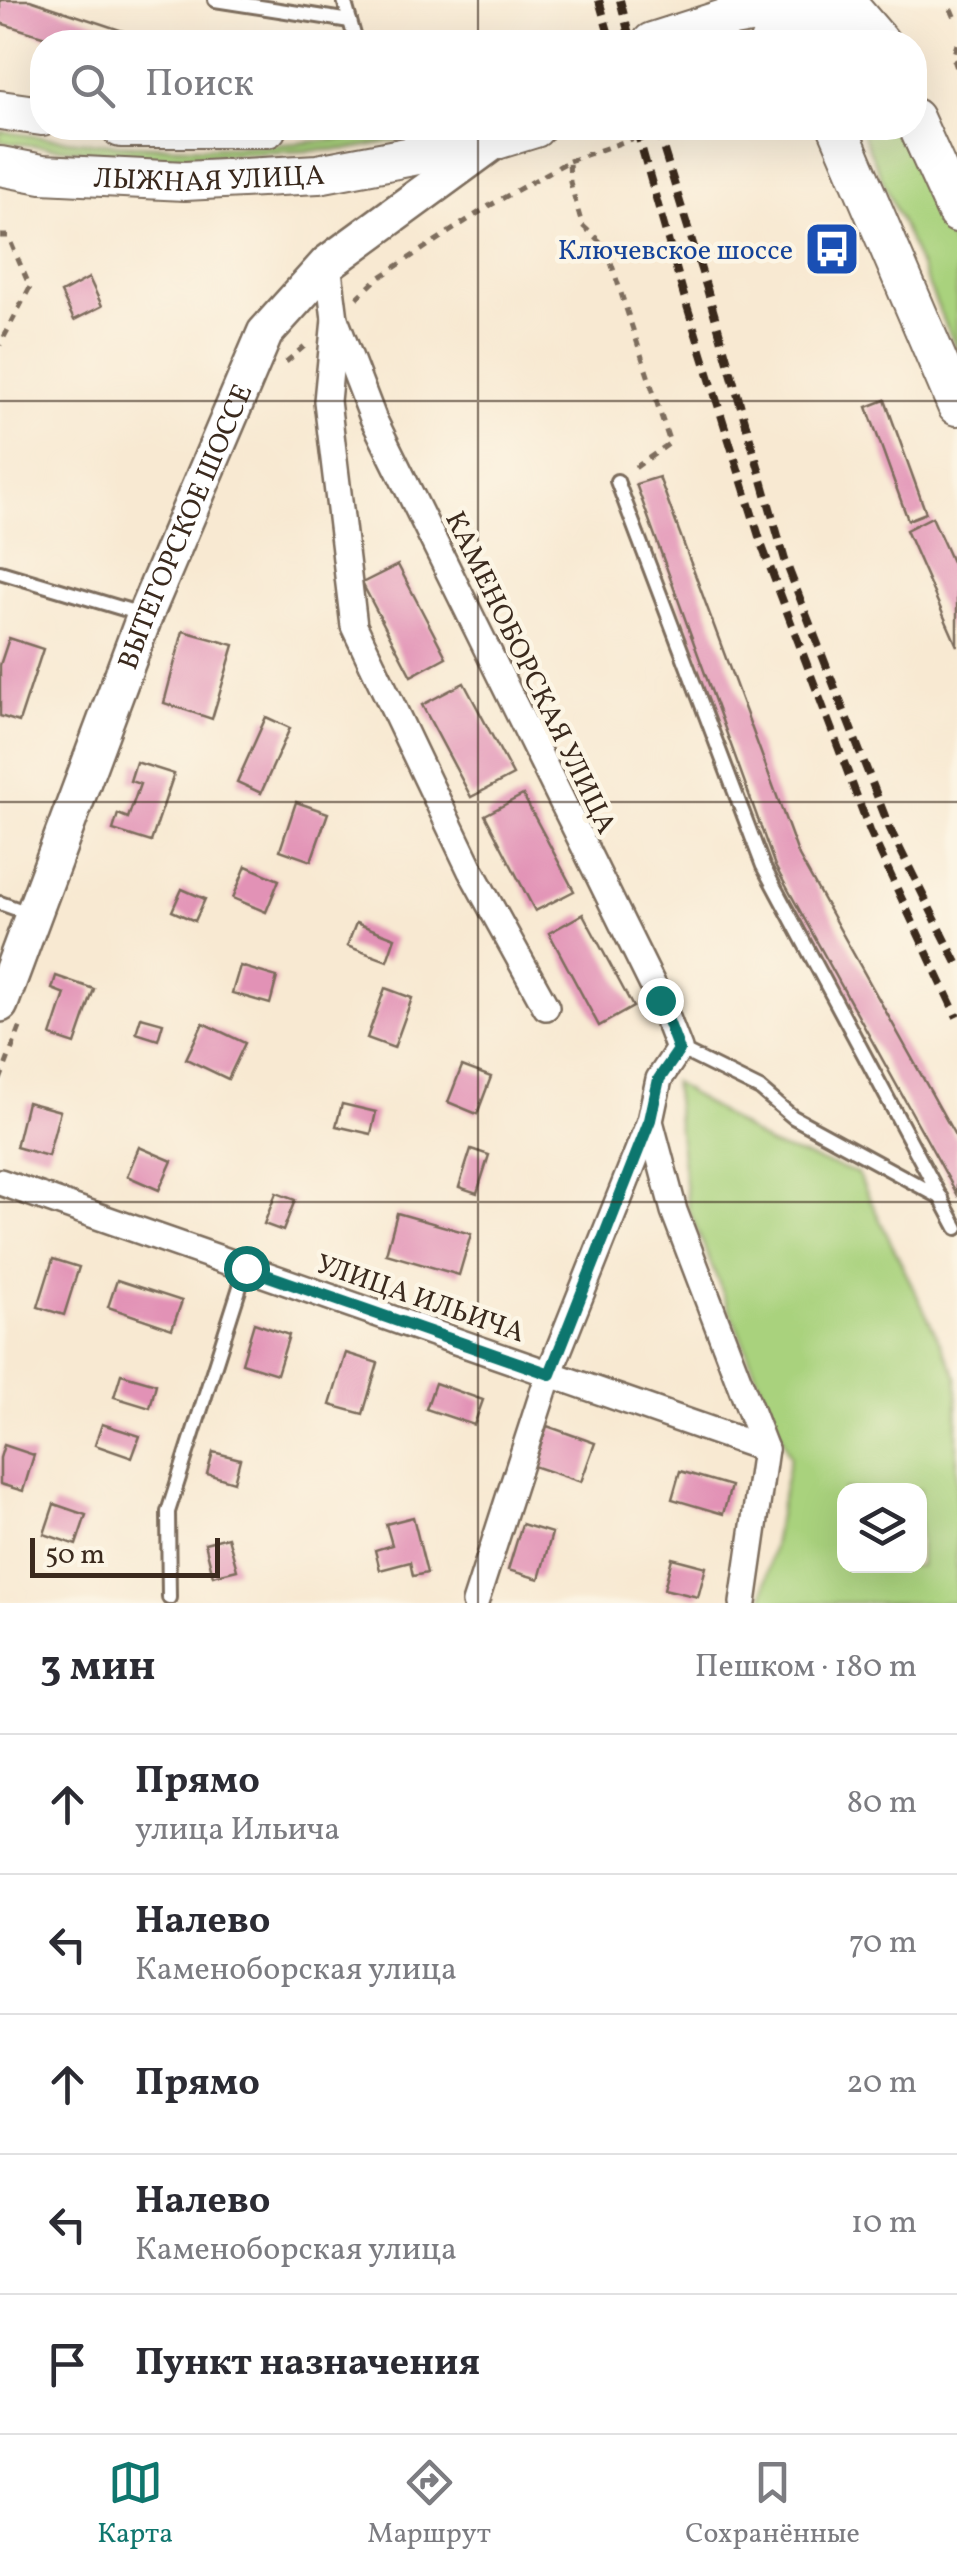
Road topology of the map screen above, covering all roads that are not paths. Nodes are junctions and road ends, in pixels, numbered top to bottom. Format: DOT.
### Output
graph roads {
  1 [pos="215,0"];
  2 [pos="344,0"];
  3 [pos="827,0"];
  4 [pos="840,0"];
  5 [pos="350,21"];
  6 [pos="353,30"];
  7 [pos="690,30"];
  8 [pos="789,30"];
  9 [pos="833,30"];
  10 [pos="869,30"];
  11 [pos="0,110"];
  12 [pos="30,114"];
  13 [pos="496,140"];
  14 [pos="843,140"];
  15 [pos="924,140"];
  16 [pos="0,166"];
  17 [pos="957,213"];
  18 [pos="328,263"];
  19 [pos="335,319"];
  20 [pos="957,406"];
  21 [pos="618,481"];
  22 [pos="0,572"];
  23 [pos="144,615"];
  24 [pos="0,903"];
  25 [pos="34,915"];
  26 [pos="0,1004"];
  27 [pos="546,1007"];
  28 [pos="679,1050"];
  29 [pos="650,1120"];
  30 [pos="0,1182"];
  31 [pos="943,1199"];
  32 [pos="957,1228"];
  33 [pos="246,1268"];
  34 [pos="550,1374"];
  35 [pos="765,1449"];
  36 [pos="169,1598"];
  37 [pos="475,1603"];
  38 [pos="743,1603"];
  1 -- 5 [label="lane"];
  2 -- 5 [label="lane"];
  3 -- 7 [label="main road"];
  4 -- 8 [label="main road"];
  4 -- 9 [label="main road"];
  4 -- 10 [label="main road"];
  5 -- 6 [label="lane"];
  11 -- 12 [label="main road"];
  13 -- 16 [label="main road, ЛЫЖНАЯ УЛИЦА"];
  13 -- 18 [label="main road, ВЫТЕГОРСКОЕ ШОССЕ"];
  14 -- 20 [label="main road"];
  15 -- 17 [label="main road"];
  18 -- 19 [label="street"];
  18 -- 23 [label="main road, ВЫТЕГОРСКОЕ ШОССЕ"];
  19 -- 27 [label="street"];
  19 -- 28 [label="street, КАМЕНОБОРСКАЯ УЛИЦА"];
  21 -- 31 [label="lane"];
  22 -- 23 [label="lane"];
  23 -- 25 [label="main road, ВЫТЕГОРСКОЕ ШОССЕ"];
  24 -- 25 [label="lane"];
  25 -- 26 [label="main road, ВЫТЕГОРСКОЕ ШОССЕ"];
  28 -- 29 [label="street"];
  28 -- 31 [label="lane"];
  29 -- 34 [label="street"];
  29 -- 35 [label="street"];
  30 -- 33 [label="street, УЛИЦА ИЛЬИЧА"];
  31 -- 32 [label="lane"];
  33 -- 34 [label="street, УЛИЦА ИЛЬИЧА"];
  33 -- 36 [label="lane"];
  34 -- 35 [label="street, УЛИЦА ИЛЬИЧА"];
  34 -- 37 [label="street"];
  35 -- 38 [label="street"];
}
